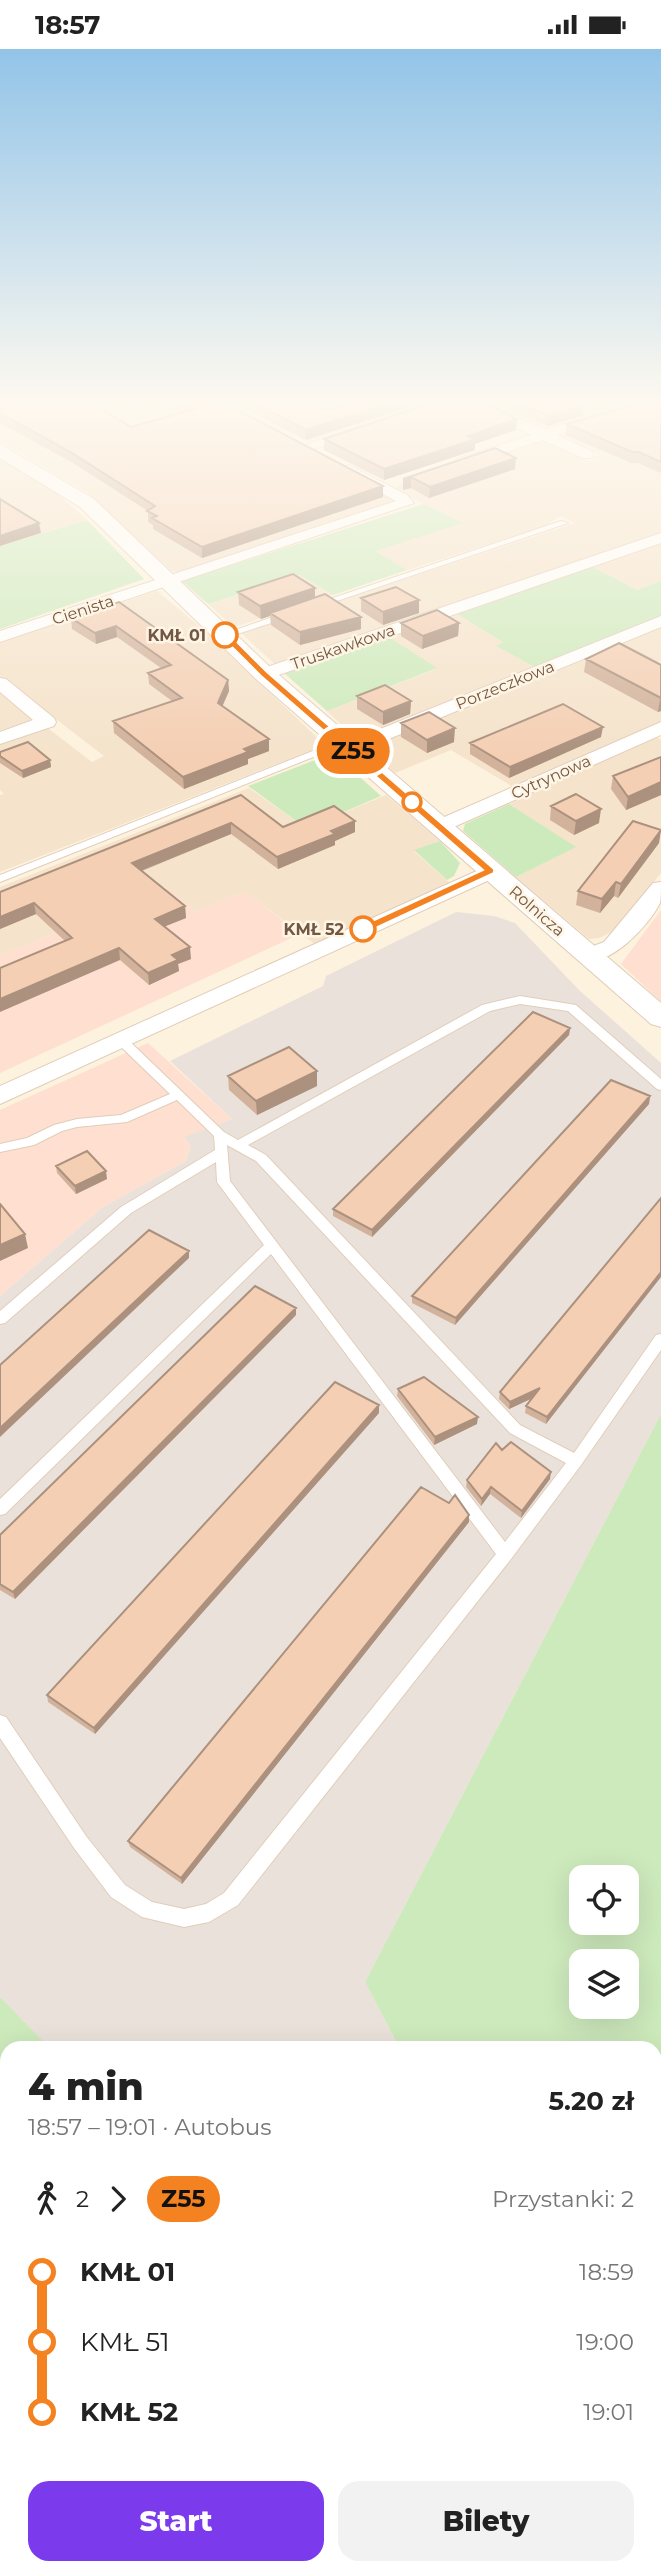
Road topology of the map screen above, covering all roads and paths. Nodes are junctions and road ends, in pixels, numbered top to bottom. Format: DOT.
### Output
graph roads {
  1 [pos="104,520"];
  2 [pos="356,520"];
  3 [pos="564,523"];
  4 [pos="661,538"];
  5 [pos="167,583"];
  6 [pos="661,621"];
  7 [pos="225,635"];
  8 [pos="0,637"];
  9 [pos="264,674"];
  10 [pos="0,683"];
  11 [pos="661,728"];
  12 [pos="0,738"];
  13 [pos="346,745"];
  14 [pos="440,826"];
  15 [pos="490,871"];
  16 [pos="0,879"];
  17 [pos="661,888"];
  18 [pos="588,955"];
  19 [pos="661,1018"];
  20 [pos="121,1040"];
  21 [pos="661,1086"];
  22 [pos="178,1095"];
  23 [pos="0,1096"];
  24 [pos="220,1135"];
  25 [pos="238,1145"];
  26 [pos="0,1148"];
  27 [pos="222,1152"];
  28 [pos="271,1246"];
  29 [pos="0,1319"];
  30 [pos="661,1339"];
  31 [pos="576,1461"];
  32 [pos="0,1509"];
  33 [pos="505,1554"];
  34 [pos="0,1723"];
  1 -- 5 [label="street, Rolnicza"];
  2 -- 5 [label="street, Cienista"];
  3 -- 7 [label="lane"];
  4 -- 9 [label="street, Truskawkowa"];
  5 -- 7 [label="street, Rolnicza"];
  5 -- 8 [label="street, Cienista"];
  6 -- 13 [label="street, Porzeczkowa"];
  7 -- 9 [label="street, Rolnicza"];
  9 -- 13 [label="street, Rolnicza"];
  10 -- 12 [label="street"];
  11 -- 14 [label="street, Cytrynowa"];
  13 -- 14 [label="street, Rolnicza"];
  13 -- 16 [label="lane"];
  14 -- 15 [label="street, Rolnicza"];
  15 -- 18 [label="street, Rolnicza"];
  15 -- 20 [label="street"];
  17 -- 18 [label="street"];
  18 -- 19 [label="street, Rolnicza"];
  20 -- 22 [label="lane"];
  20 -- 23 [label="street"];
  21 -- 25 [label="lane"];
  22 -- 24 [label="lane"];
  22 -- 26 [label="lane"];
  24 -- 25 [label="lane"];
  24 -- 27 [label="lane"];
  25 -- 31 [label="lane"];
  27 -- 28 [label="lane"];
  27 -- 29 [label="lane"];
  28 -- 32 [label="lane"];
  28 -- 33 [label="lane"];
  30 -- 31 [label="lane"];
  31 -- 33 [label="lane"];
  33 -- 34 [label="lane"];
}
